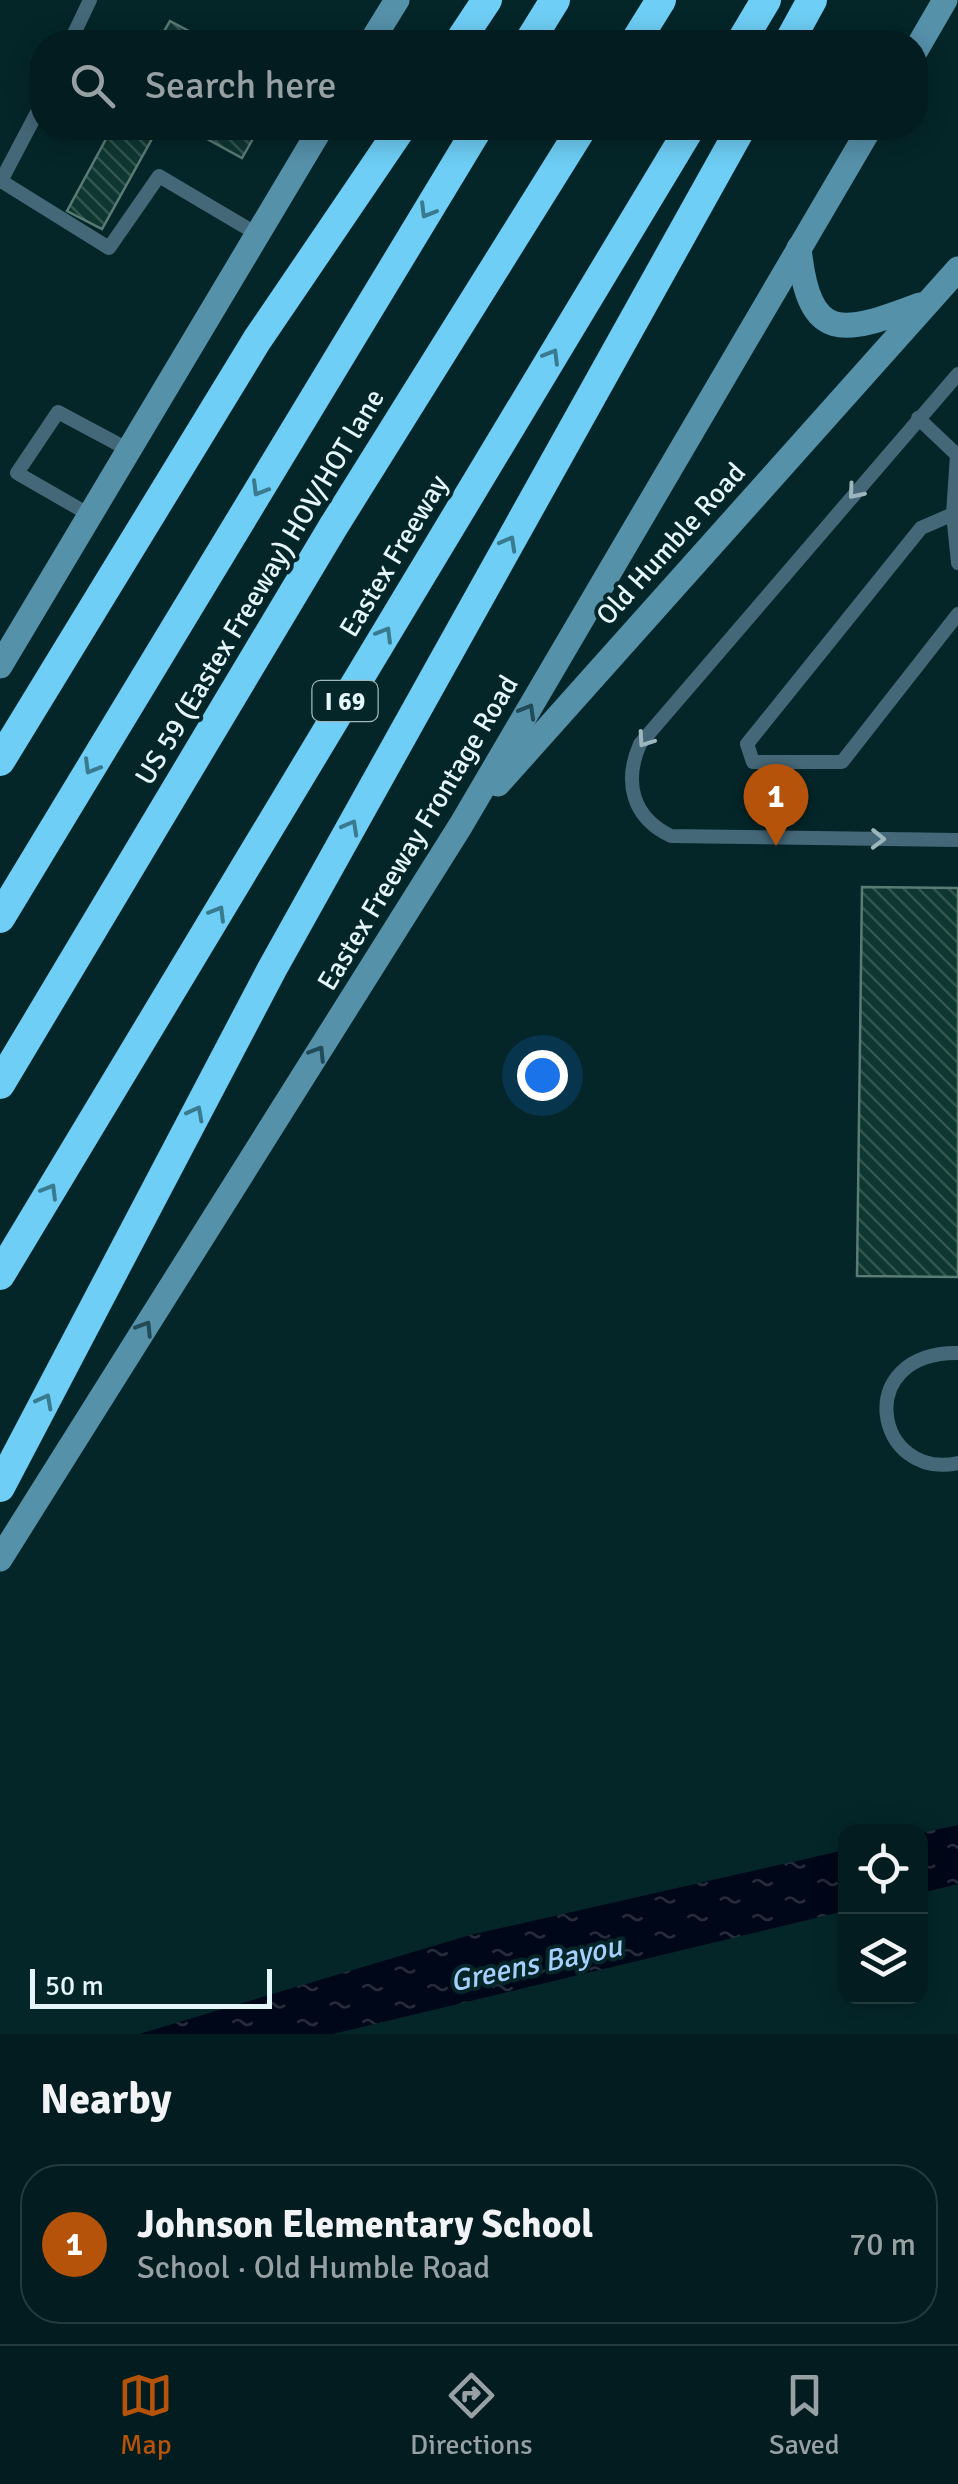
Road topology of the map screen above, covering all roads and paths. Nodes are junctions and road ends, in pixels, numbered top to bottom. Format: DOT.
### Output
graph roads {
  1 [pos="90,0"];
  2 [pos="397,0"];
  3 [pos="488,0"];
  4 [pos="555,0"];
  5 [pos="661,0"];
  6 [pos="766,0"];
  7 [pos="812,0"];
  8 [pos="945,0"];
  9 [pos="76,30"];
  10 [pos="379,30"];
  11 [pos="467,30"];
  12 [pos="536,30"];
  13 [pos="642,30"];
  14 [pos="747,30"];
  15 [pos="796,30"];
  16 [pos="928,30"];
  17 [pos="30,125"];
  18 [pos="314,140"];
  19 [pos="393,140"];
  20 [pos="471,140"];
  21 [pos="574,140"];
  22 [pos="683,140"];
  23 [pos="734,140"];
  24 [pos="863,140"];
  25 [pos="257,234"];
  26 [pos="799,248"];
  27 [pos="958,269"];
  28 [pos="925,303"];
  29 [pos="958,374"];
  30 [pos="918,418"];
  31 [pos="129,450"];
  32 [pos="954,514"];
  33 [pos="90,515"];
  34 [pos="958,562"];
  35 [pos="958,614"];
  36 [pos="0,666"];
  37 [pos="0,761"];
  38 [pos="461,825"];
  39 [pos="958,840"];
  40 [pos="0,918"];
  41 [pos="0,1084"];
  42 [pos="0,1275"];
  43 [pos="958,1354"];
  44 [pos="958,1463"];
  45 [pos="0,1487"];
  46 [pos="0,1559"];
  1 -- 9 [label="lane"];
  2 -- 10 [label="main road"];
  3 -- 11 [label="highway"];
  4 -- 12 [label="highway"];
  5 -- 13 [label="highway"];
  6 -- 14 [label="highway"];
  7 -- 15 [label="highway"];
  8 -- 16 [label="main road"];
  17 -- 25 [label="lane"];
  18 -- 25 [label="main road"];
  19 -- 37 [label="highway"];
  20 -- 40 [label="highway, one-way"];
  21 -- 41 [label="highway, US 59 (Eastex Freeway) HOV/HOT lane"];
  42 -- 22 [label="highway, Eastex Freeway / I 69, one-way"];
  45 -- 23 [label="highway, one-way"];
  24 -- 26 [label="main road, Eastex Freeway Frontage Road"];
  25 -- 31 [label="main road"];
  26 -- 28 [label="main road, Old Humble Road"];
  38 -- 26 [label="main road, Eastex Freeway Frontage Road, one-way"];
  27 -- 28 [label="main road, Old Humble Road"];
  28 -- 38 [label="main road, Old Humble Road"];
  29 -- 30 [label="lane"];
  30 -- 32 [label="lane"];
  30 -- 39 [label="lane, one-way"];
  31 -- 33 [label="main road"];
  31 -- 33 [label="lane"];
  32 -- 34 [label="lane"];
  32 -- 35 [label="lane"];
  33 -- 36 [label="main road"];
  46 -- 38 [label="main road, Eastex Freeway Frontage Road, one-way"];
  43 -- 44 [label="lane"];
}
